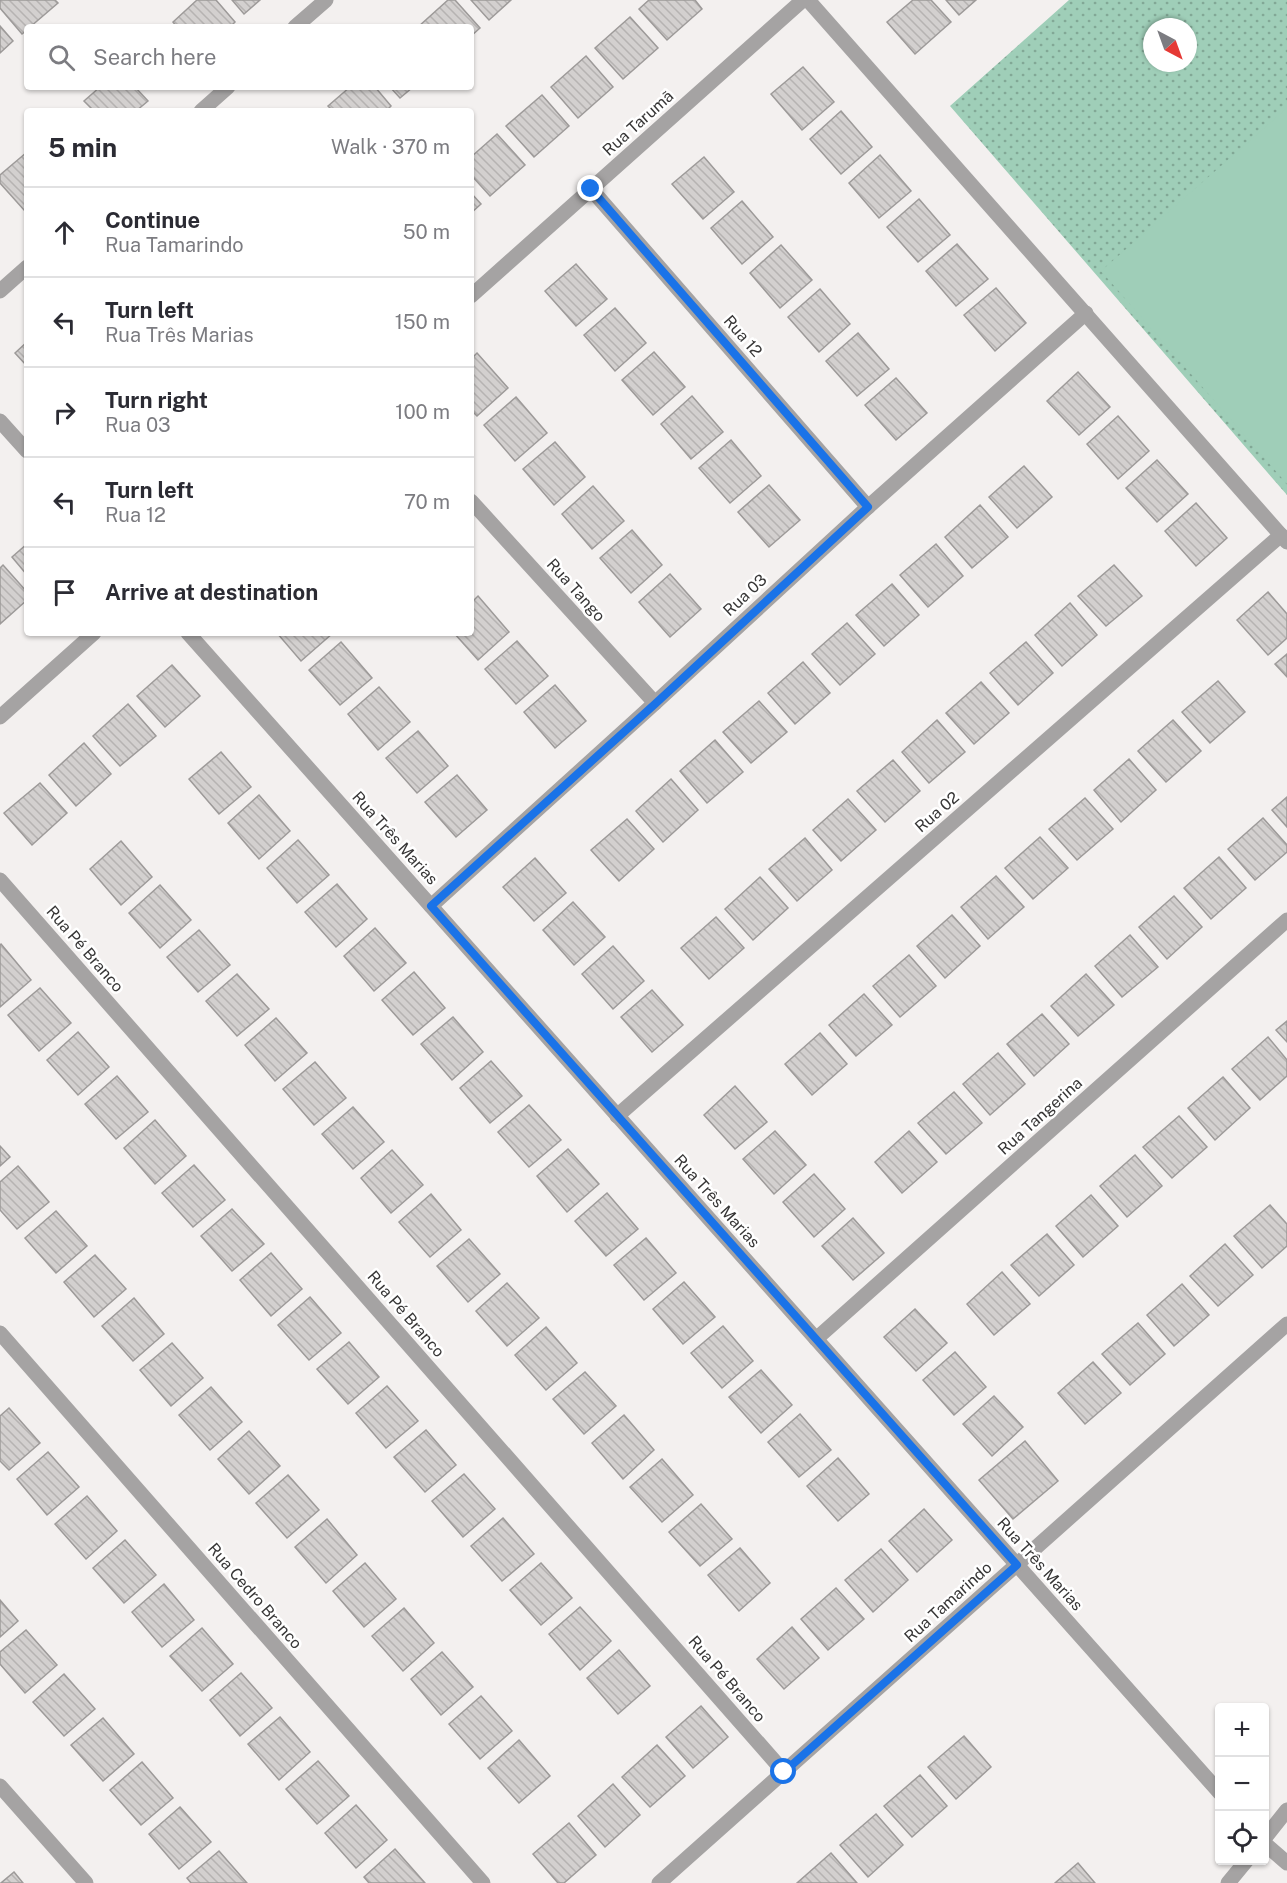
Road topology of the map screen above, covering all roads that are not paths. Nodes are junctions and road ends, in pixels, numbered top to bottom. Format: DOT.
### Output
graph roads {
  1 [pos="326,0"];
  2 [pos="803,0"];
  3 [pos="808,0"];
  4 [pos="298,24"];
  5 [pos="225,90"];
  6 [pos="204,108"];
  7 [pos="591,189"];
  8 [pos="24,270"];
  9 [pos="0,291"];
  10 [pos="474,293"];
  11 [pos="1086,313"];
  12 [pos="0,421"];
  13 [pos="24,448"];
  14 [pos="474,504"];
  15 [pos="868,507"];
  16 [pos="1284,539"];
  17 [pos="91,636"];
  18 [pos="192,636"];
  19 [pos="655,704"];
  20 [pos="0,717"];
  21 [pos="0,880"];
  22 [pos="431,906"];
  23 [pos="1287,920"];
  24 [pos="617,1116"];
  25 [pos="1287,1324"];
  26 [pos="0,1333"];
  27 [pos="816,1339"];
  28 [pos="1017,1565"];
  29 [pos="784,1772"];
  30 [pos="0,1786"];
  31 [pos="1215,1787"];
  32 [pos="1287,1810"];
  33 [pos="1269,1834"];
  34 [pos="1269,1846"];
  35 [pos="1287,1863"];
  36 [pos="1243,1865"];
  37 [pos="86,1883"];
  38 [pos="483,1883"];
  39 [pos="660,1883"];
  40 [pos="1228,1883"];
  1 -- 4 [label="street"];
  2 -- 7 [label="street, Rua Tarumã"];
  3 -- 11 [label="street"];
  5 -- 6 [label="street"];
  7 -- 10 [label="street, Rua Tarumã"];
  7 -- 15 [label="street, Rua 12"];
  8 -- 9 [label="street"];
  11 -- 15 [label="street, Rua 03"];
  11 -- 16 [label="street"];
  12 -- 13 [label="street"];
  14 -- 19 [label="street, Rua Tango"];
  15 -- 19 [label="street, Rua 03"];
  16 -- 24 [label="street, Rua 02"];
  17 -- 20 [label="street"];
  18 -- 22 [label="street, Rua Três Marias"];
  19 -- 22 [label="street, Rua 03"];
  21 -- 29 [label="street, Rua Pé Branco"];
  22 -- 24 [label="street, Rua Três Marias"];
  23 -- 27 [label="street, Rua Tangerina"];
  24 -- 27 [label="street, Rua Três Marias"];
  25 -- 28 [label="street, Rua Tamarindo"];
  26 -- 38 [label="street, Rua Cedro Branco"];
  27 -- 28 [label="street, Rua Três Marias"];
  28 -- 29 [label="street, Rua Tamarindo"];
  28 -- 31 [label="street, Rua Três Marias"];
  29 -- 39 [label="street, Rua Tamarindo"];
  30 -- 37 [label="street"];
  32 -- 33 [label="street"];
  34 -- 35 [label="street"];
  36 -- 40 [label="street"];
}
